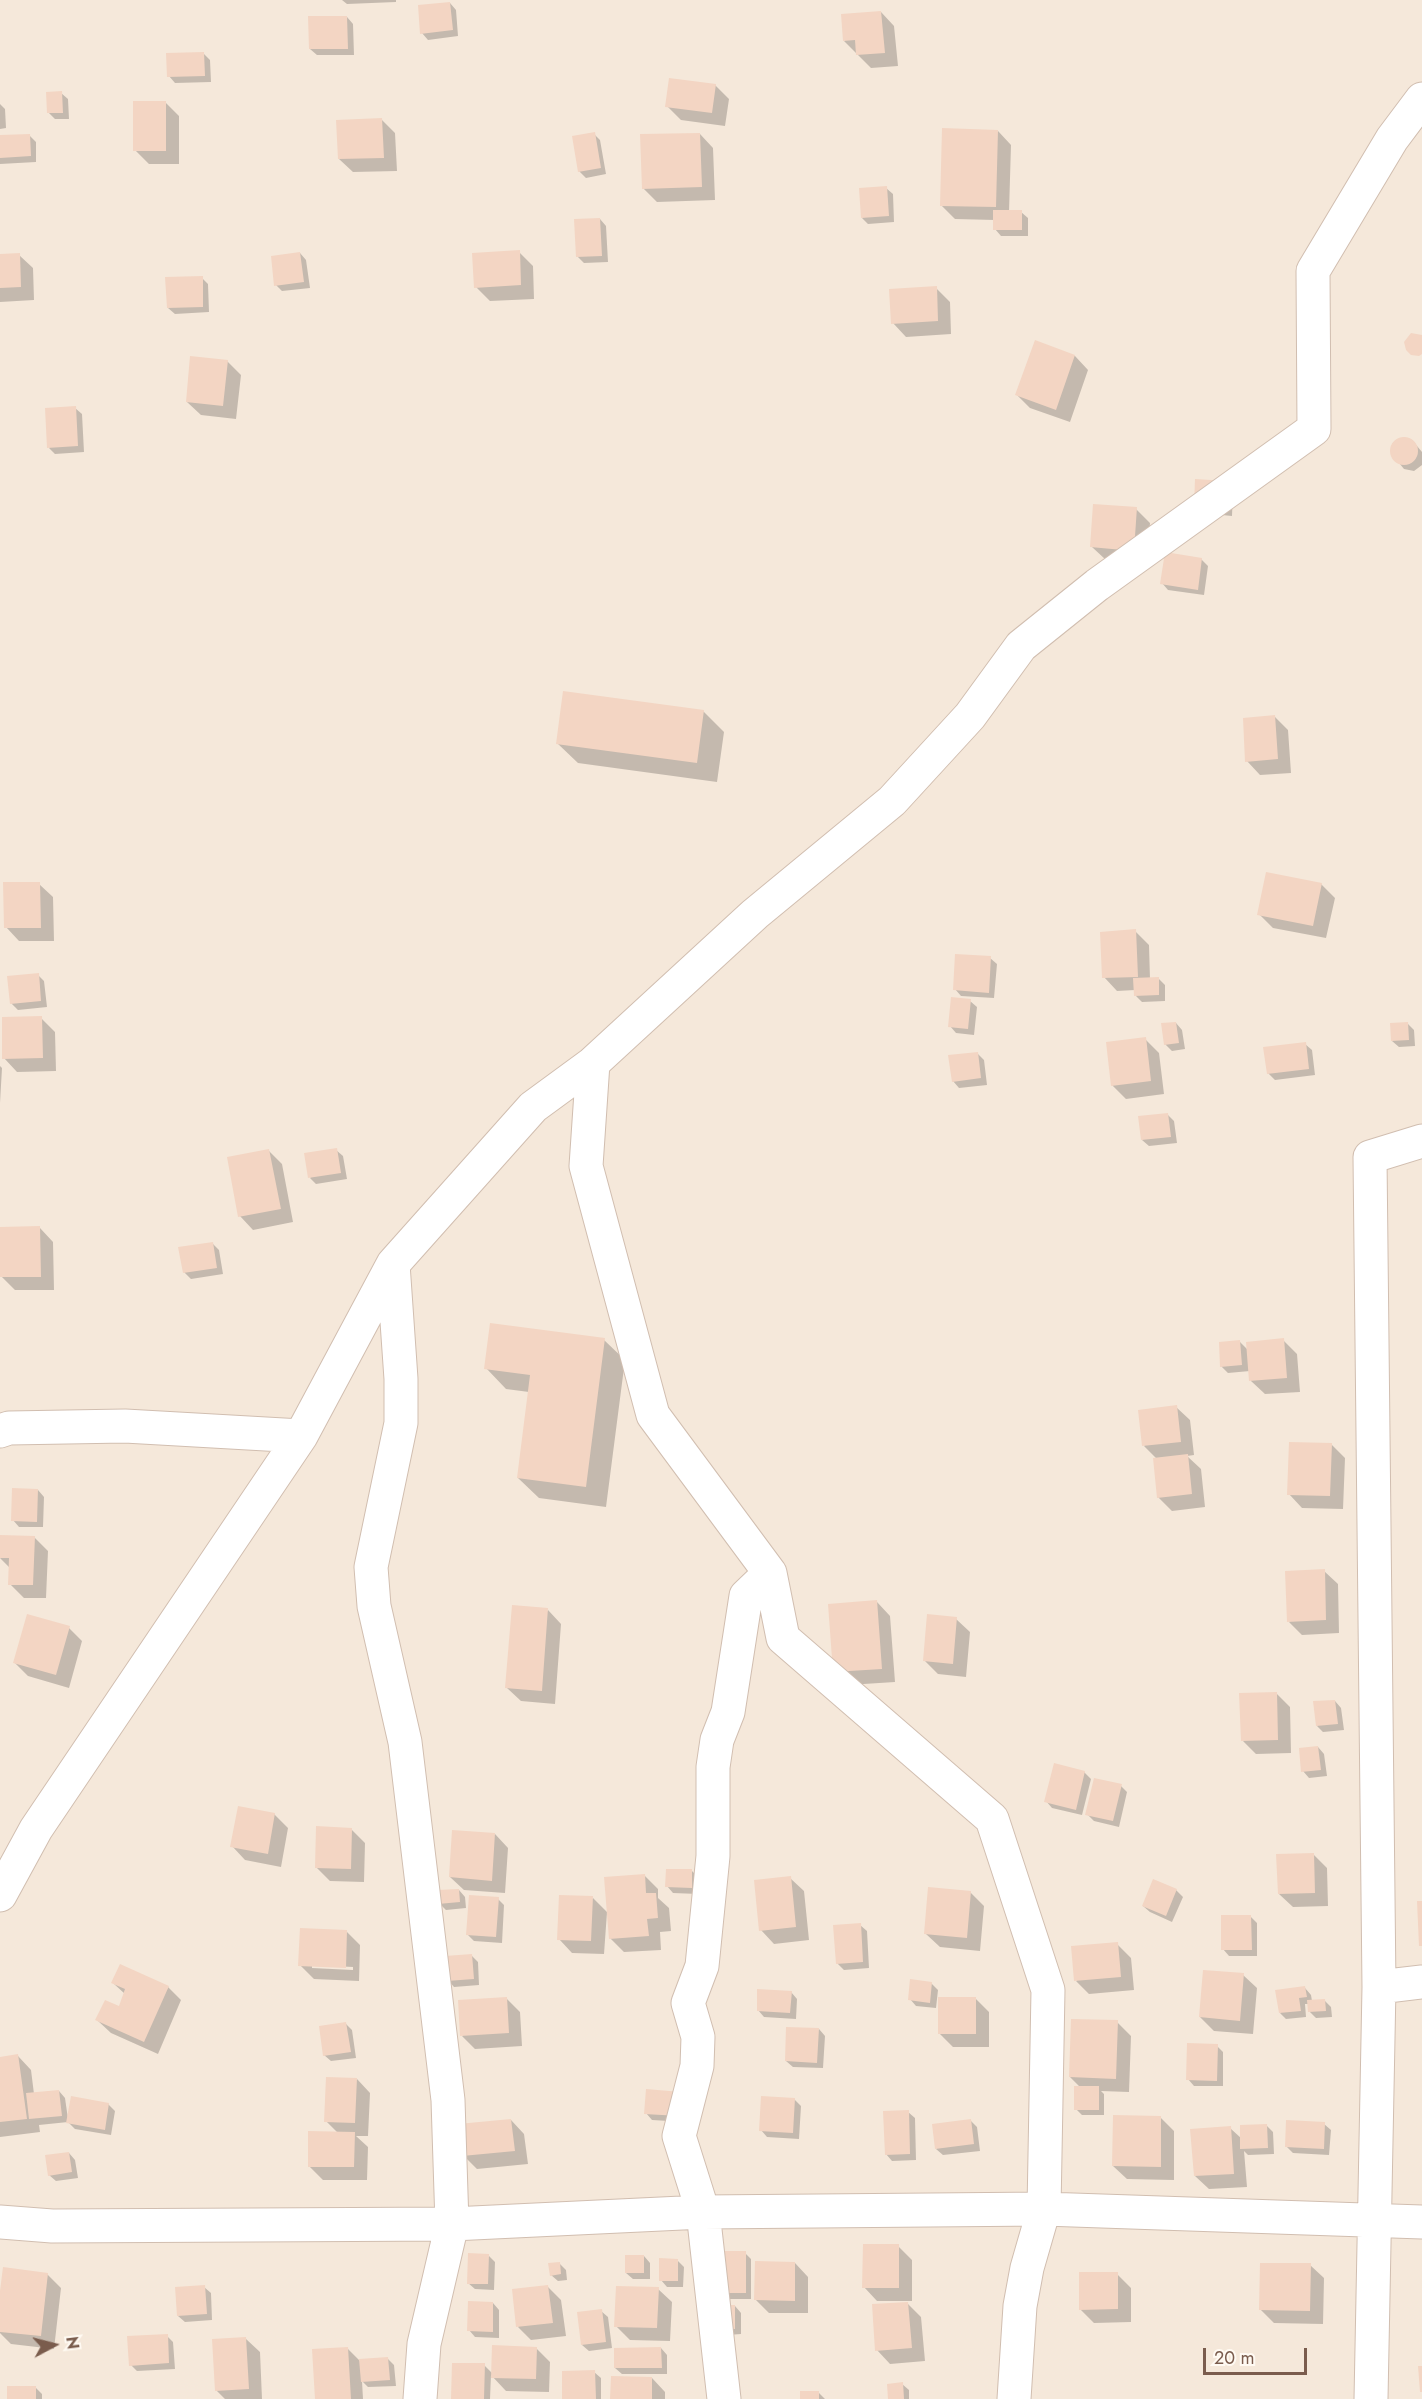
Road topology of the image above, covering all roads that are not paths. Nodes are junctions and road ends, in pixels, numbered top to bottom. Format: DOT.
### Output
graph roads {
  1 [pos="1422,99"];
  2 [pos="593,1063"];
  3 [pos="1422,1141"];
  4 [pos="393,1264"];
  5 [pos="0,1431"];
  6 [pos="301,1437"];
  7 [pos="770,1573"];
  8 [pos="0,1895"];
  9 [pos="1422,1982"];
  10 [pos="1379,1987"];
  11 [pos="1044,2209"];
  12 [pos="703,2212"];
  13 [pos="1374,2220"];
  14 [pos="0,2222"];
  15 [pos="1422,2222"];
  16 [pos="452,2224"];
  17 [pos="420,2399"];
  18 [pos="724,2399"];
  19 [pos="1014,2399"];
  20 [pos="1371,2399"];
  1 -- 2 [label="street"];
  2 -- 4 [label="street"];
  2 -- 7 [label="street"];
  3 -- 10 [label="street"];
  4 -- 6 [label="street"];
  4 -- 16 [label="street"];
  5 -- 6 [label="street"];
  6 -- 8 [label="street"];
  7 -- 11 [label="street"];
  7 -- 12 [label="street"];
  9 -- 10 [label="street"];
  10 -- 13 [label="street"];
  11 -- 12 [label="street"];
  11 -- 13 [label="street"];
  11 -- 19 [label="street"];
  12 -- 16 [label="street"];
  12 -- 18 [label="street"];
  13 -- 15 [label="street"];
  13 -- 20 [label="street"];
  14 -- 16 [label="street"];
  16 -- 17 [label="street"];
}
